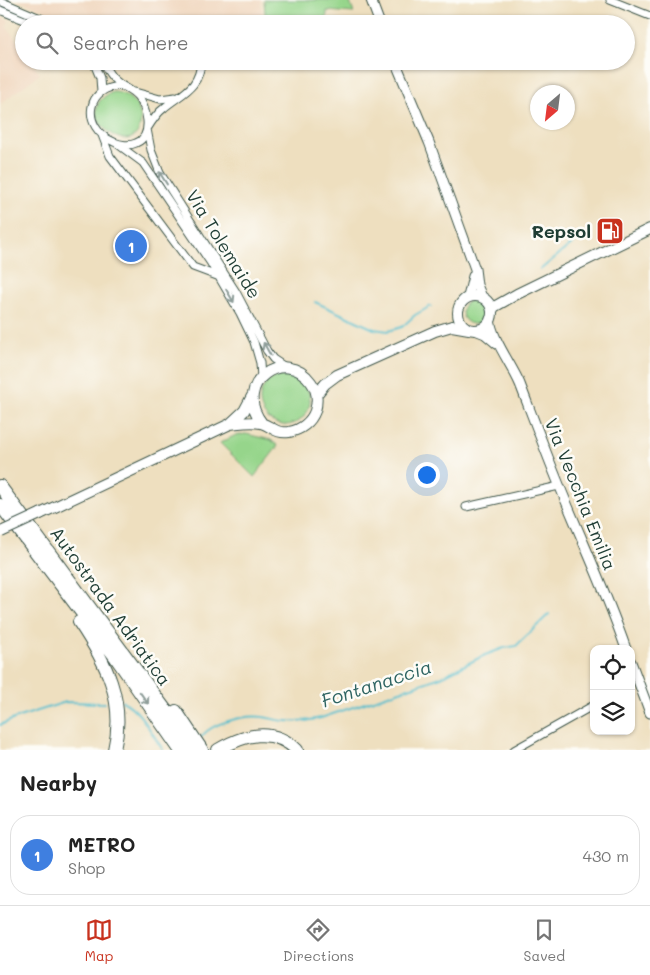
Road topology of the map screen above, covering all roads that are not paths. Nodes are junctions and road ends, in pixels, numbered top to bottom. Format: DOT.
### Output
graph roads {
  1 [pos="371,0"];
  2 [pos="610,0"];
  3 [pos="0,1"];
  4 [pos="0,10"];
  5 [pos="33,15"];
  6 [pos="377,15"];
  7 [pos="15,16"];
  8 [pos="650,16"];
  9 [pos="97,70"];
  10 [pos="107,70"];
  11 [pos="201,70"];
  12 [pos="399,70"];
  13 [pos="125,88"];
  14 [pos="133,91"];
  15 [pos="101,92"];
  16 [pos="183,95"];
  17 [pos="147,129"];
  18 [pos="102,135"];
  19 [pos="116,143"];
  20 [pos="650,229"];
  21 [pos="475,269"];
  22 [pos="218,277"];
  23 [pos="517,294"];
  24 [pos="468,297"];
  25 [pos="483,298"];
  26 [pos="458,307"];
  27 [pos="491,315"];
  28 [pos="472,329"];
  29 [pos="435,331"];
  30 [pos="504,352"];
  31 [pos="287,368"];
  32 [pos="305,375"];
  33 [pos="338,375"];
  34 [pos="261,378"];
  35 [pos="317,394"];
  36 [pos="252,396"];
  37 [pos="262,423"];
  38 [pos="230,424"];
  39 [pos="0,486"];
  40 [pos="559,486"];
  41 [pos="0,505"];
  42 [pos="466,508"];
  43 [pos="0,513"];
  44 [pos="33,529"];
  45 [pos="0,532"];
  46 [pos="625,645"];
  47 [pos="635,683"];
  48 [pos="590,707"];
  49 [pos="650,713"];
  50 [pos="114,750"];
  51 [pos="180,750"];
  52 [pos="191,750"];
  53 [pos="202,750"];
  54 [pos="218,750"];
  55 [pos="297,750"];
  56 [pos="514,750"];
  1 -- 6 [label="street"];
  2 -- 8 [label="street"];
  3 -- 5 [label="street"];
  4 -- 7 [label="street"];
  9 -- 15 [label="street"];
  10 -- 13 [label="street"];
  11 -- 16 [label="street"];
  12 -- 21 [label="street"];
  13 -- 14 [label="street"];
  13 -- 15 [label="street"];
  14 -- 16 [label="street"];
  14 -- 17 [label="street, Via Tolemaide"];
  15 -- 18 [label="street"];
  16 -- 17 [label="street"];
  17 -- 19 [label="street"];
  31 -- 17 [label="street, Via Tolemaide, one-way"];
  18 -- 19 [label="street, Via Tolemaide"];
  18 -- 22 [label="street"];
  19 -- 22 [label="street, Via Tolemaide"];
  20 -- 23 [label="main road"];
  21 -- 24 [label="street"];
  21 -- 25 [label="street"];
  22 -- 34 [label="street, Via Tolemaide, one-way"];
  23 -- 25 [label="main road"];
  23 -- 27 [label="main road"];
  24 -- 25 [label="main road"];
  24 -- 26 [label="main road, Via Tolemaide"];
  25 -- 27 [label="main road"];
  26 -- 28 [label="main road"];
  26 -- 29 [label="main road, Via Tolemaide"];
  27 -- 28 [label="main road"];
  27 -- 30 [label="street, Via Vecchia Emilia"];
  28 -- 29 [label="main road, Via Tolemaide"];
  28 -- 30 [label="street"];
  29 -- 33 [label="main road, Via Tolemaide"];
  30 -- 40 [label="street, Via Vecchia Emilia"];
  31 -- 32 [label="main road, Via Tolemaide"];
  31 -- 34 [label="main road"];
  32 -- 33 [label="main road, Via Tolemaide"];
  32 -- 35 [label="main road"];
  33 -- 35 [label="main road, Via Tolemaide"];
  34 -- 36 [label="main road"];
  35 -- 37 [label="main road"];
  36 -- 37 [label="main road"];
  36 -- 38 [label="main road"];
  37 -- 38 [label="main road"];
  38 -- 45 [label="main road, bridge"];
  39 -- 44 [label="highway, Autostrada Adriatica"];
  40 -- 42 [label="street"];
  40 -- 46 [label="street, Via Vecchia Emilia"];
  41 -- 51 [label="highway, Autostrada Adriatica, one-way"];
  43 -- 50 [label="highway"];
  44 -- 52 [label="highway, Autostrada Adriatica"];
  44 -- 53 [label="highway"];
  47 -- 49 [label="street"];
  48 -- 56 [label="street"];
  54 -- 55 [label="highway"];
}
